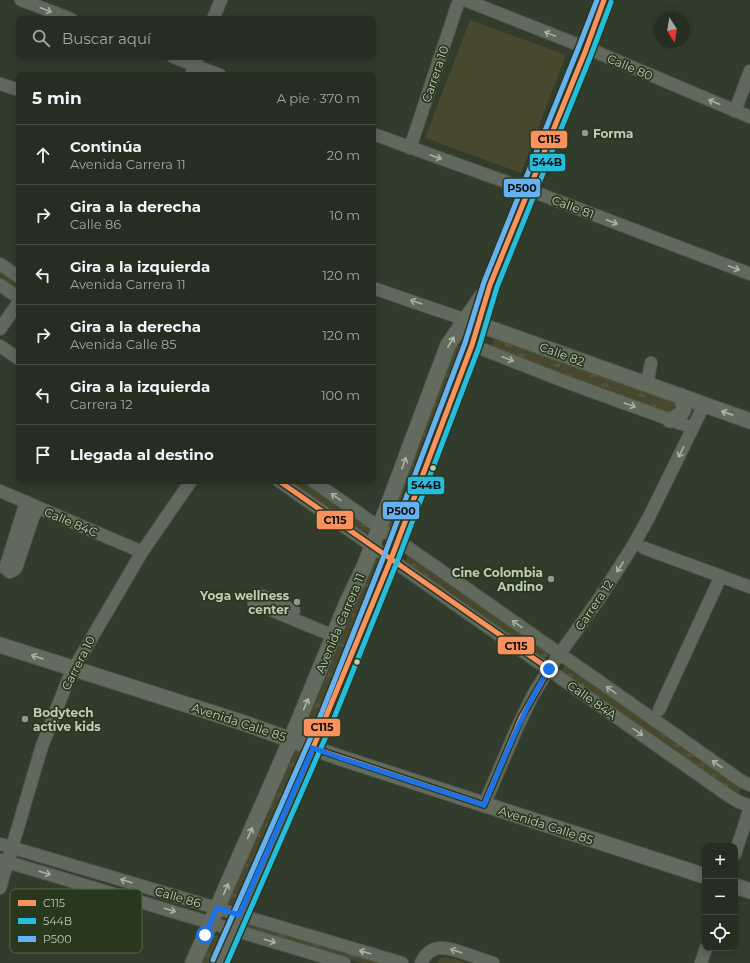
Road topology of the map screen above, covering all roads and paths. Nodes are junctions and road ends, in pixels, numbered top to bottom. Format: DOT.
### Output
graph roads {
  1 [pos="21,0"];
  2 [pos="221,0"];
  3 [pos="452,0"];
  4 [pos="460,0"];
  5 [pos="465,0"];
  6 [pos="604,0"];
  7 [pos="63,16"];
  8 [pos="215,16"];
  9 [pos="586,49"];
  10 [pos="180,60"];
  11 [pos="194,66"];
  12 [pos="750,71"];
  13 [pos="211,72"];
  14 [pos="0,84"];
  15 [pos="16,89"];
  16 [pos="735,111"];
  17 [pos="750,118"];
  18 [pos="376,135"];
  19 [pos="407,147"];
  20 [pos="528,190"];
  21 [pos="0,264"];
  22 [pos="750,274"];
  23 [pos="16,275"];
  24 [pos="0,285"];
  25 [pos="376,289"];
  26 [pos="16,296"];
  27 [pos="16,306"];
  28 [pos="472,322"];
  29 [pos="0,329"];
  30 [pos="472,345"];
  31 [pos="0,346"];
  32 [pos="16,356"];
  33 [pos="651,363"];
  34 [pos="647,384"];
  35 [pos="681,396"];
  36 [pos="704,405"];
  37 [pos="670,420"];
  38 [pos="750,421"];
  39 [pos="693,428"];
  40 [pos="189,484"];
  41 [pos="283,484"];
  42 [pos="317,484"];
  43 [pos="0,491"];
  44 [pos="26,502"];
  45 [pos="38,508"];
  46 [pos="380,527"];
  47 [pos="398,540"];
  48 [pos="372,546"];
  49 [pos="644,548"];
  50 [pos="142,552"];
  51 [pos="391,559"];
  52 [pos="721,576"];
  53 [pos="750,587"];
  54 [pos="258,600"];
  55 [pos="336,632"];
  56 [pos="0,645"];
  57 [pos="560,654"];
  58 [pos="73,669"];
  59 [pos="549,669"];
  60 [pos="659,710"];
  61 [pos="291,740"];
  62 [pos="313,748"];
  63 [pos="750,785"];
  64 [pos="484,805"];
  65 [pos="750,807"];
  66 [pos="0,844"];
  67 [pos="738,845"];
  68 [pos="12,848"];
  69 [pos="4,861"];
  70 [pos="702,875"];
  71 [pos="738,887"];
  72 [pos="0,888"];
  73 [pos="99,889"];
  74 [pos="750,890"];
  75 [pos="142,902"];
  76 [pos="217,908"];
  77 [pos="239,915"];
  78 [pos="210,922"];
  79 [pos="233,929"];
  80 [pos="705,951"];
  81 [pos="193,963"];
  82 [pos="219,963"];
  83 [pos="344,963"];
  84 [pos="402,963"];
  85 [pos="421,963"];
  86 [pos="493,963"];
  87 [pos="701,963"];
  1 -- 7 [label="street, one-way"];
  2 -- 8 [label="street"];
  3 -- 19 [label="street, Carrera 10"];
  4 -- 19 [label="street, Carrera 10"];
  9 -- 5 [label="street, Calle 80, one-way"];
  6 -- 9 [label="main road, Avenida Carrera 11"];
  16 -- 9 [label="street, Calle 80, one-way"];
  9 -- 20 [label="main road, Avenida Carrera 11"];
  10 -- 11 [label="street"];
  11 -- 13 [label="street"];
  12 -- 16 [label="street"];
  14 -- 15 [label="street"];
  16 -- 17 [label="street, Calle 80"];
  18 -- 19 [label="street, Calle 81"];
  19 -- 20 [label="street, Calle 81, one-way"];
  20 -- 22 [label="street, Calle 81, one-way"];
  20 -- 28 [label="main road, Avenida Carrera 11"];
  21 -- 23 [label="street"];
  24 -- 26 [label="street"];
  28 -- 25 [label="street, Calle 82, one-way"];
  27 -- 29 [label="street"];
  28 -- 30 [label="main road, Avenida Carrera 11"];
  28 -- 34 [label="main road, Calle 82"];
  46 -- 28 [label="main road, Avenida Carrera 11, one-way"];
  30 -- 37 [label="street, Calle 82, one-way"];
  30 -- 47 [label="main road, Avenida Carrera 11"];
  31 -- 32 [label="street"];
  33 -- 34 [label="street"];
  34 -- 35 [label="main road, Calle 82"];
  35 -- 36 [label="main road, Calle 82"];
  35 -- 37 [label="main road"];
  38 -- 36 [label="main road, Calle 82, one-way"];
  36 -- 39 [label="street, Carrera 12"];
  37 -- 39 [label="street, Calle 82"];
  39 -- 57 [label="street, Carrera 12, one-way"];
  40 -- 50 [label="street, Carrera 10"];
  41 -- 48 [label="street, Calle 84A"];
  46 -- 42 [label="street, Calle 84A, one-way"];
  43 -- 44 [label="street, Calle 84C"];
  44 -- 45 [label="street, Calle 84C"];
  44 -- 45 [label="street"];
  45 -- 50 [label="street, Calle 84C"];
  46 -- 47 [label="street, Calle 84A"];
  46 -- 48 [label="main road, Avenida Carrera 11"];
  47 -- 51 [label="main road, Avenida Carrera 11"];
  57 -- 47 [label="street, Calle 84A, one-way"];
  48 -- 51 [label="street, Calle 84A"];
  48 -- 55 [label="main road, Avenida Carrera 11"];
  49 -- 52 [label="street"];
  50 -- 58 [label="street, Carrera 10"];
  51 -- 59 [label="street, Calle 84A"];
  51 -- 62 [label="main road, Avenida Carrera 11"];
  52 -- 53 [label="street"];
  52 -- 60 [label="street"];
  54 -- 55 [label="street"];
  61 -- 55 [label="main road, Avenida Carrera 11, one-way"];
  58 -- 56 [label="main road, Avenida Calle 85, one-way"];
  57 -- 59 [label="street, Carrera 12"];
  63 -- 57 [label="street, Calle 84A, one-way"];
  58 -- 61 [label="main road, Avenida Calle 85"];
  58 -- 68 [label="street, Carrera 10"];
  59 -- 64 [label="street, Carrera 12"];
  59 -- 65 [label="street, Calle 84A, one-way"];
  61 -- 62 [label="main road, Avenida Calle 85"];
  76 -- 61 [label="main road, Avenida Carrera 11, one-way"];
  62 -- 64 [label="main road, Avenida Calle 85"];
  62 -- 77 [label="main road, Avenida Carrera 11"];
  64 -- 70 [label="main road, Avenida Calle 85"];
  65 -- 67 [label="street"];
  66 -- 68 [label="street, Calle 86"];
  68 -- 69 [label="street, Carrera 10"];
  76 -- 68 [label="street, Calle 86, one-way"];
  69 -- 72 [label="street, Carrera 10"];
  69 -- 73 [label="street, Calle 86, one-way"];
  71 -- 74 [label="main road"];
  75 -- 78 [label="street, Calle 86, one-way"];
  76 -- 77 [label="street, Calle 86"];
  76 -- 78 [label="main road, Avenida Carrera 11"];
  77 -- 79 [label="main road, Avenida Carrera 11"];
  84 -- 77 [label="street, Calle 86, one-way"];
  78 -- 79 [label="street, Calle 86"];
  78 -- 81 [label="main road, Avenida Carrera 11"];
  79 -- 82 [label="main road, Avenida Carrera 11"];
  79 -- 83 [label="street, Calle 86, one-way"];
  80 -- 87 [label="street"];
  86 -- 85 [label="street, one-way"];
}
